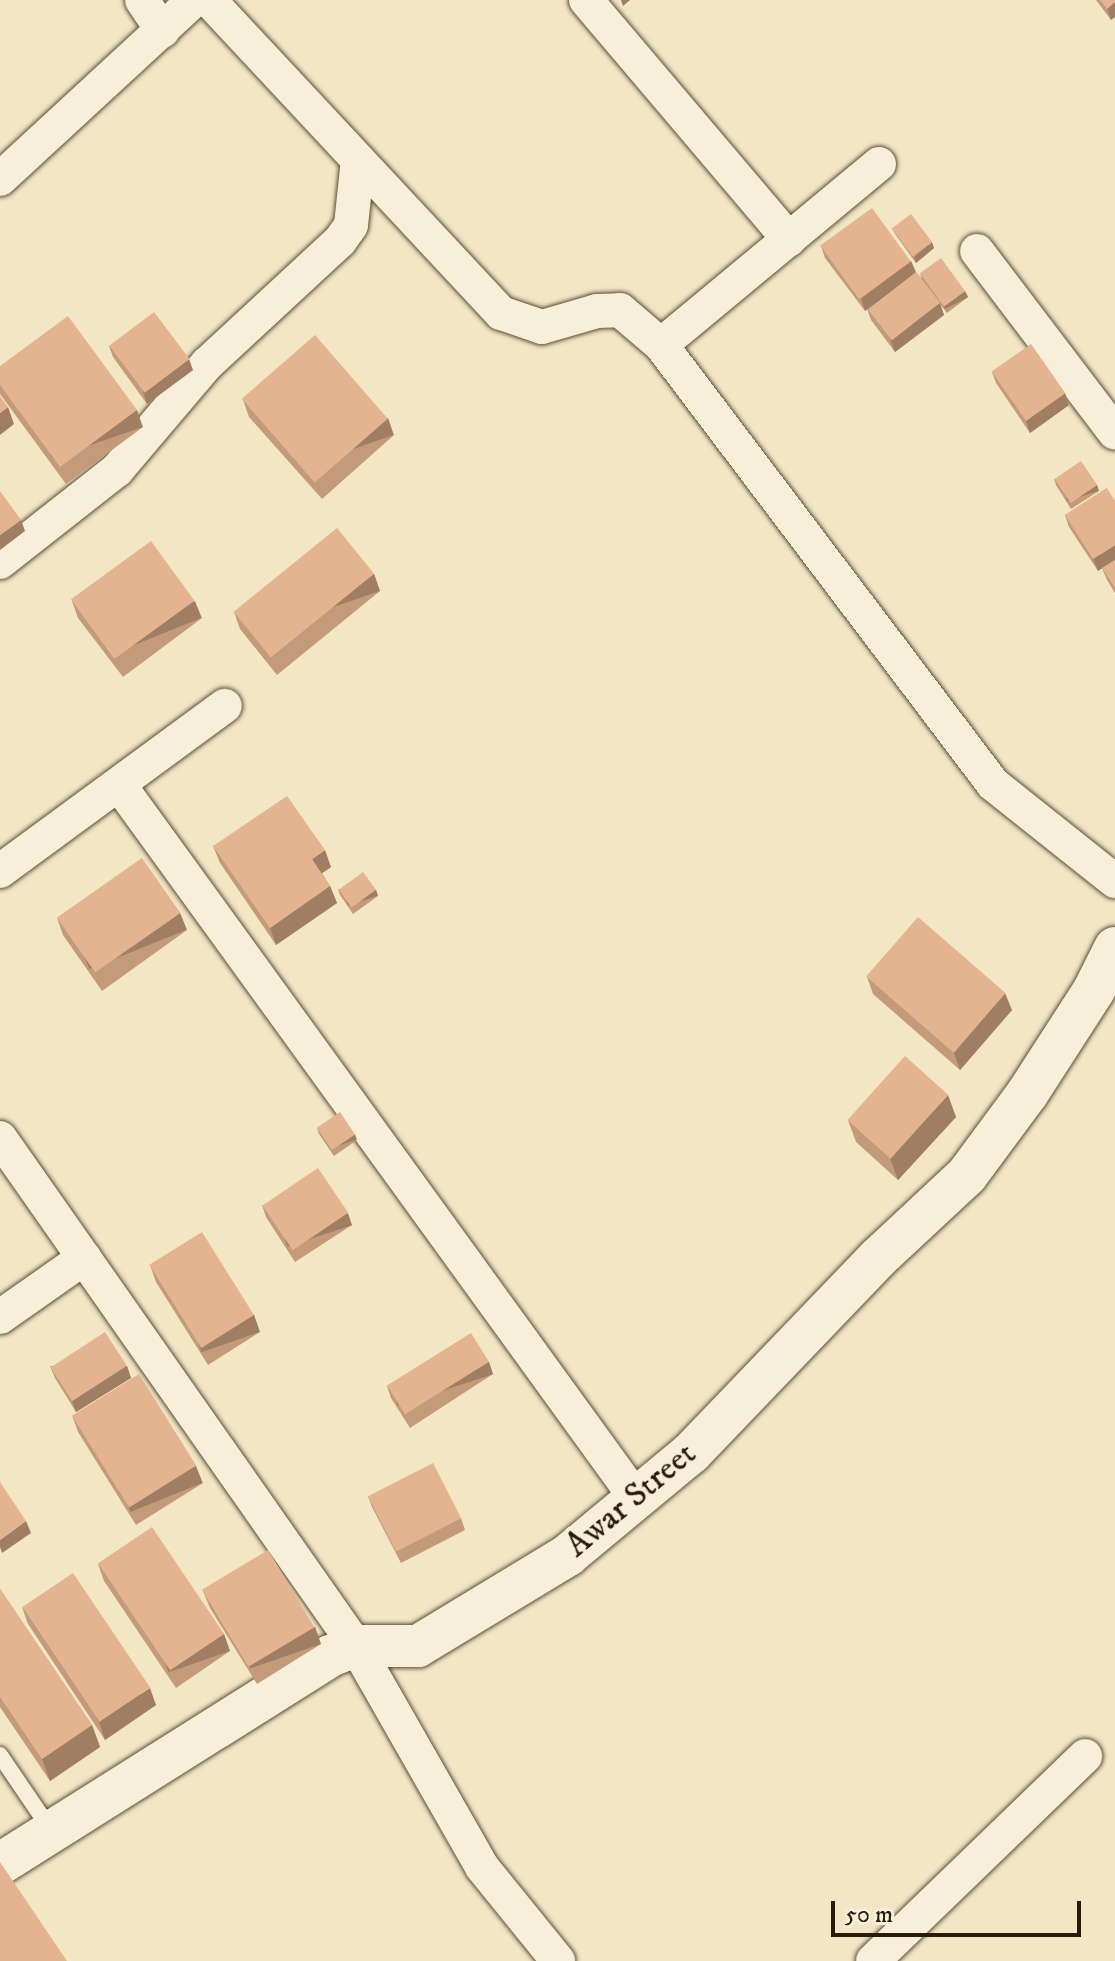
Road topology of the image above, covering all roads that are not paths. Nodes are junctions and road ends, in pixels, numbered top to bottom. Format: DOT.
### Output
graph roads {
  1 [pos="142,0"];
  2 [pos="194,0"];
  3 [pos="209,0"];
  4 [pos="586,0"];
  5 [pos="163,31"];
  6 [pos="358,160"];
  7 [pos="879,164"];
  8 [pos="0,179"];
  9 [pos="789,239"];
  10 [pos="977,251"];
  11 [pos="661,345"];
  12 [pos="1115,433"];
  13 [pos="0,562"];
  14 [pos="225,706"];
  15 [pos="120,786"];
  16 [pos="0,871"];
  17 [pos="1115,881"];
  18 [pos="1115,948"];
  19 [pos="0,1138"];
  20 [pos="84,1258"];
  21 [pos="0,1317"];
  22 [pos="636,1498"];
  23 [pos="356,1646"];
  24 [pos="0,1755"];
  25 [pos="1085,1756"];
  26 [pos="51,1830"];
  27 [pos="0,1864"];
  28 [pos="558,1961"];
  29 [pos="873,1961"];
  1 -- 5 [label="street"];
  2 -- 5 [label="street"];
  3 -- 6 [label="street"];
  4 -- 9 [label="street"];
  5 -- 8 [label="street"];
  6 -- 11 [label="street"];
  6 -- 13 [label="street"];
  7 -- 9 [label="street"];
  9 -- 11 [label="street"];
  10 -- 12 [label="street"];
  11 -- 17 [label="street"];
  14 -- 15 [label="street"];
  15 -- 16 [label="street"];
  15 -- 22 [label="street"];
  18 -- 22 [label="street, Awar Street"];
  19 -- 20 [label="street"];
  20 -- 21 [label="street"];
  20 -- 23 [label="street"];
  22 -- 23 [label="street, Awar Street"];
  23 -- 26 [label="street, Awar Street"];
  23 -- 28 [label="street"];
  24 -- 26 [label="lane"];
  25 -- 29 [label="street"];
  26 -- 27 [label="street, Awar Street"];
}
